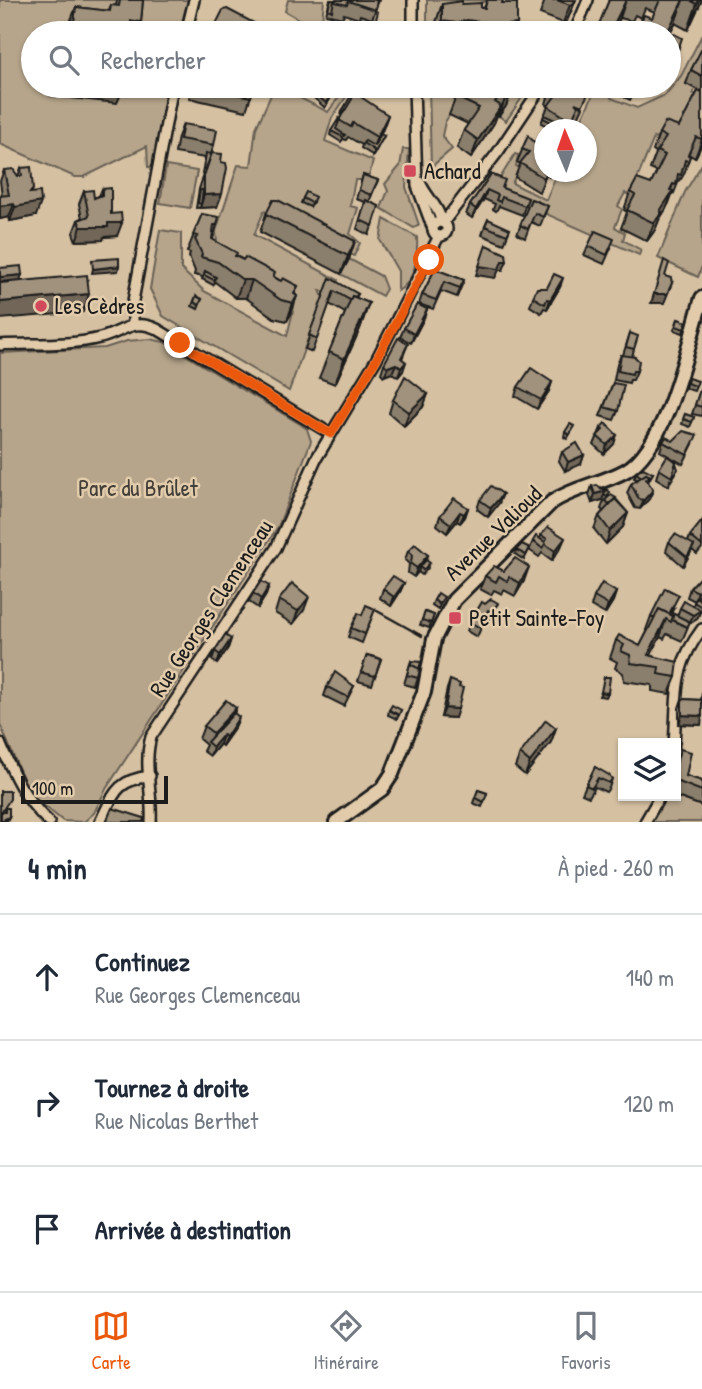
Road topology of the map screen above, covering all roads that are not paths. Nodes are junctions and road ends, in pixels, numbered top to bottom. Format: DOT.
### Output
graph roads {
  1 [pos="194,0"];
  2 [pos="413,0"];
  3 [pos="588,0"];
  4 [pos="189,21"];
  5 [pos="413,21"];
  6 [pos="579,21"];
  7 [pos="171,98"];
  8 [pos="415,98"];
  9 [pos="534,98"];
  10 [pos="417,173"];
  11 [pos="442,223"];
  12 [pos="436,233"];
  13 [pos="702,298"];
  14 [pos="133,323"];
  15 [pos="0,345"];
  16 [pos="331,434"];
  17 [pos="702,629"];
  18 [pos="674,738"];
  19 [pos="0,743"];
  20 [pos="150,776"];
  21 [pos="657,801"];
  22 [pos="43,820"];
  23 [pos="100,822"];
  24 [pos="151,822"];
  25 [pos="336,822"];
  26 [pos="645,822"];
  1 -- 4 [label="street"];
  2 -- 5 [label="street"];
  3 -- 6 [label="street"];
  7 -- 14 [label="street"];
  8 -- 10 [label="street"];
  9 -- 11 [label="street"];
  10 -- 11 [label="street"];
  10 -- 12 [label="street"];
  11 -- 12 [label="street, Rue Georges Clemenceau"];
  12 -- 16 [label="street, Rue Georges Clemenceau"];
  13 -- 25 [label="main road, Avenue Valioud"];
  14 -- 15 [label="street"];
  14 -- 16 [label="street"];
  16 -- 20 [label="street, Rue Georges Clemenceau"];
  17 -- 18 [label="street"];
  19 -- 22 [label="street"];
  20 -- 23 [label="street"];
  20 -- 24 [label="street, Rue Georges Clemenceau"];
  21 -- 26 [label="street"];
}
